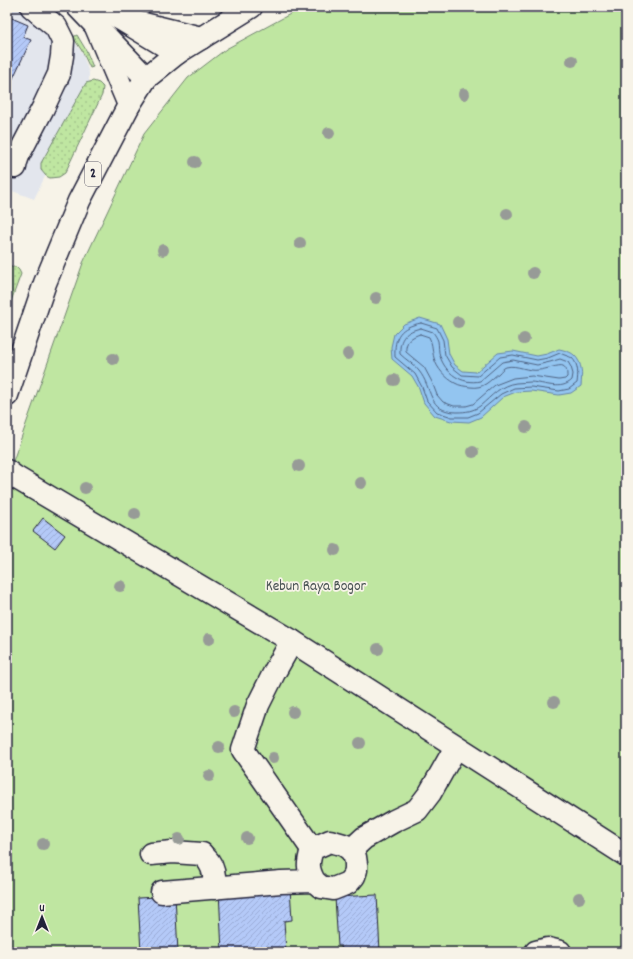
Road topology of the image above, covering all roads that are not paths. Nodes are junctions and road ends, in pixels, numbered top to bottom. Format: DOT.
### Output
graph roads {
  1 [pos="32,7"];
  2 [pos="78,7"];
  3 [pos="251,7"];
  4 [pos="99,17"];
  5 [pos="119,18"];
  6 [pos="200,38"];
  7 [pos="177,53"];
  8 [pos="146,78"];
  9 [pos="129,105"];
  10 [pos="15,167"];
  11 [pos="7,395"];
  12 [pos="7,470"];
  13 [pos="292,641"];
  14 [pos="456,747"];
  15 [pos="312,849"];
  16 [pos="351,850"];
  17 [pos="151,854"];
  18 [pos="626,855"];
  19 [pos="314,881"];
  20 [pos="215,888"];
  21 [pos="162,892"];
  22 [pos="536,952"];
  23 [pos="560,952"];
  1 -- 10 [label="main road"];
  2 -- 4 [label="main road"];
  3 -- 6 [label="main road, 2"];
  4 -- 5 [label="main road"];
  4 -- 8 [label="main road"];
  4 -- 9 [label="main road"];
  5 -- 6 [label="main road"];
  5 -- 7 [label="main road"];
  6 -- 7 [label="main road, 2"];
  7 -- 8 [label="main road, 2"];
  8 -- 9 [label="main road, 2"];
  9 -- 11 [label="main road, 2"];
  12 -- 13 [label="main road"];
  13 -- 14 [label="main road"];
  13 -- 15 [label="main road"];
  14 -- 16 [label="main road"];
  14 -- 18 [label="main road"];
  15 -- 16 [label="main road"];
  15 -- 19 [label="main road"];
  16 -- 19 [label="main road"];
  17 -- 20 [label="main road"];
  19 -- 20 [label="main road"];
  20 -- 21 [label="main road"];
  22 -- 23 [label="main road"];
}
